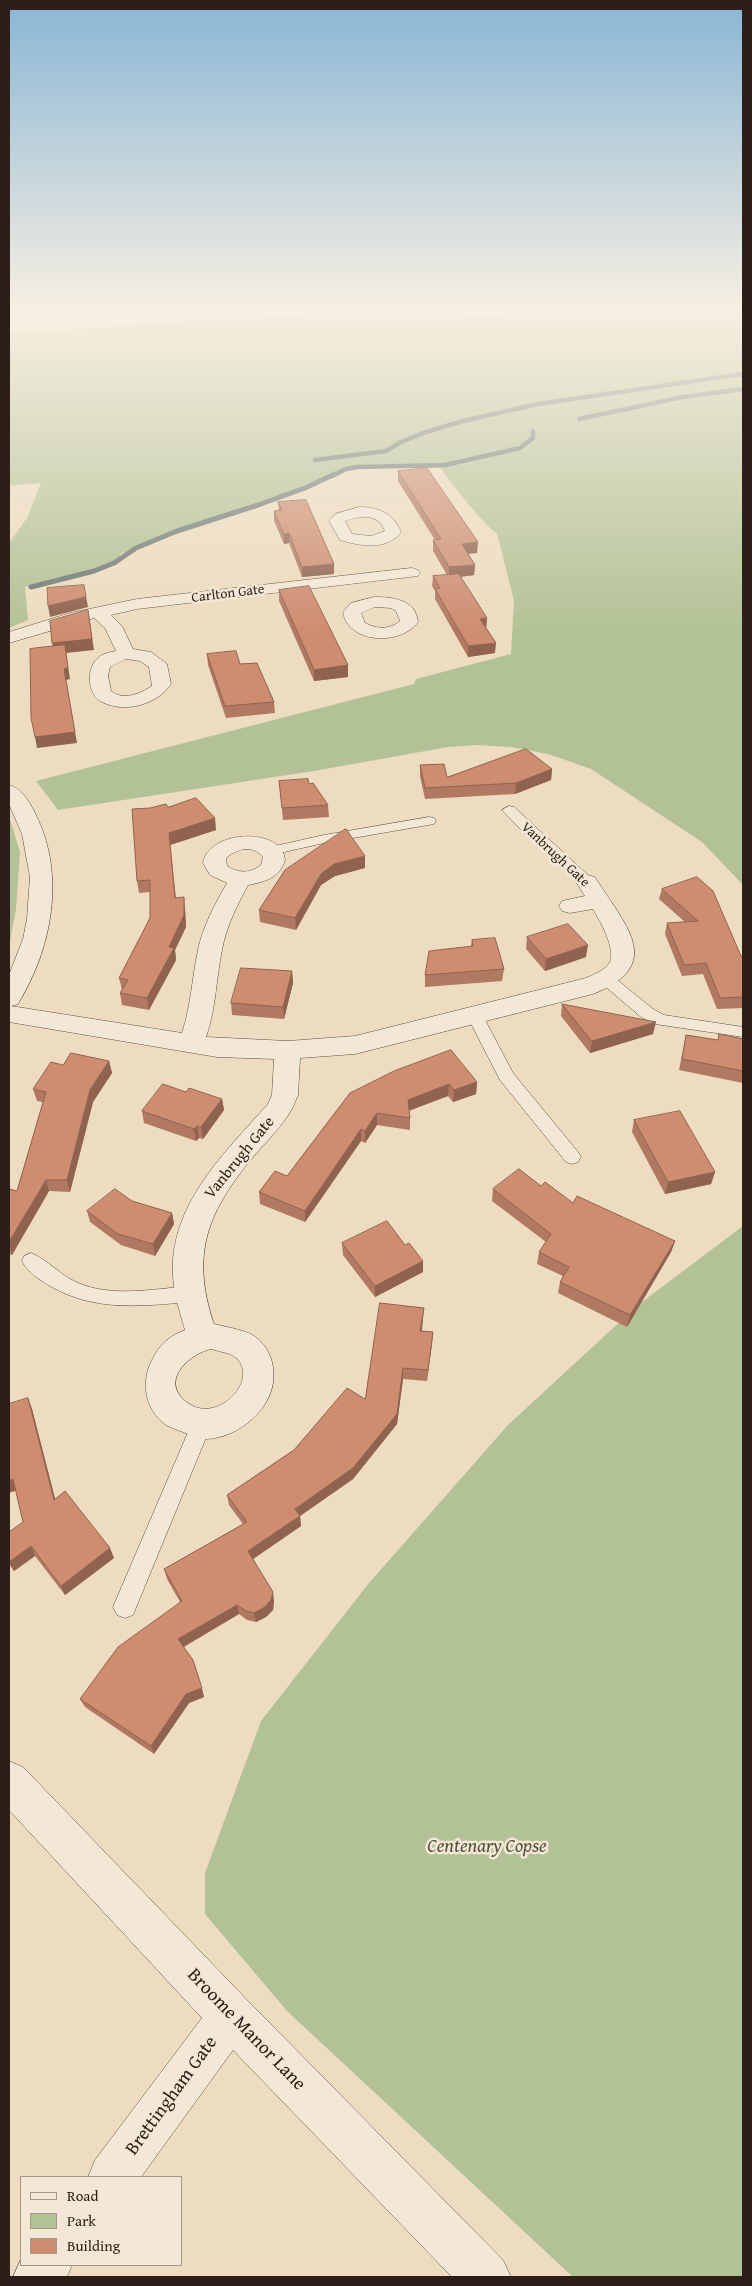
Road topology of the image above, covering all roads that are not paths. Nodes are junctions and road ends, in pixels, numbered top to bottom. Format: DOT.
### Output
graph roads {
  1 [pos="373,540"];
  2 [pos="386,564"];
  3 [pos="412,573"];
  4 [pos="359,579"];
  5 [pos="374,602"];
  6 [pos="97,612"];
  7 [pos="9,638"];
  8 [pos="126,654"];
  9 [pos="9,791"];
  10 [pos="509,810"];
  11 [pos="429,821"];
  12 [pos="271,851"];
  13 [pos="240,879"];
  14 [pos="593,892"];
  15 [pos="570,906"];
  16 [pos="605,978"];
  17 [pos="9,998"];
  18 [pos="9,1014"];
  19 [pos="475,1016"];
  20 [pos="743,1032"];
  21 [pos="191,1044"];
  22 [pos="288,1050"];
  23 [pos="572,1157"];
  24 [pos="31,1261"];
  25 [pos="190,1294"];
  26 [pos="203,1338"];
  27 [pos="202,1423"];
  28 [pos="125,1607"];
  29 [pos="9,1781"];
  30 [pos="231,2016"];
  31 [pos="113,2176"];
  32 [pos="46,2266"];
  33 [pos="38,2277"];
  34 [pos="486,2277"];
  1 -- 2 [label="street"];
  2 -- 3 [label="street, Carlton Gate"];
  2 -- 4 [label="street, Carlton Gate"];
  4 -- 5 [label="street"];
  4 -- 6 [label="street, Carlton Gate"];
  6 -- 7 [label="street, Carlton Gate"];
  6 -- 8 [label="street"];
  9 -- 17 [label="street"];
  10 -- 14 [label="lane, Vanbrugh Gate"];
  11 -- 12 [label="lane"];
  12 -- 13 [label="street"];
  12 -- 13 [label="street"];
  13 -- 21 [label="street"];
  14 -- 15 [label="street, Vanbrugh Gate"];
  14 -- 16 [label="street, Vanbrugh Gate"];
  16 -- 19 [label="street, Vanbrugh Gate"];
  16 -- 20 [label="lane"];
  18 -- 21 [label="street, Vanbrugh Gate"];
  19 -- 22 [label="street, Vanbrugh Gate"];
  19 -- 23 [label="lane"];
  21 -- 22 [label="street, Vanbrugh Gate"];
  22 -- 25 [label="street, Vanbrugh Gate"];
  24 -- 25 [label="lane"];
  25 -- 26 [label="street, Vanbrugh Gate"];
  26 -- 27 [label="street"];
  26 -- 27 [label="street"];
  27 -- 28 [label="lane"];
  29 -- 30 [label="street, Broome Manor Lane"];
  30 -- 31 [label="street, Brettingham Gate"];
  30 -- 34 [label="street, Broome Manor Lane"];
  32 -- 33 [label="street"];
}
